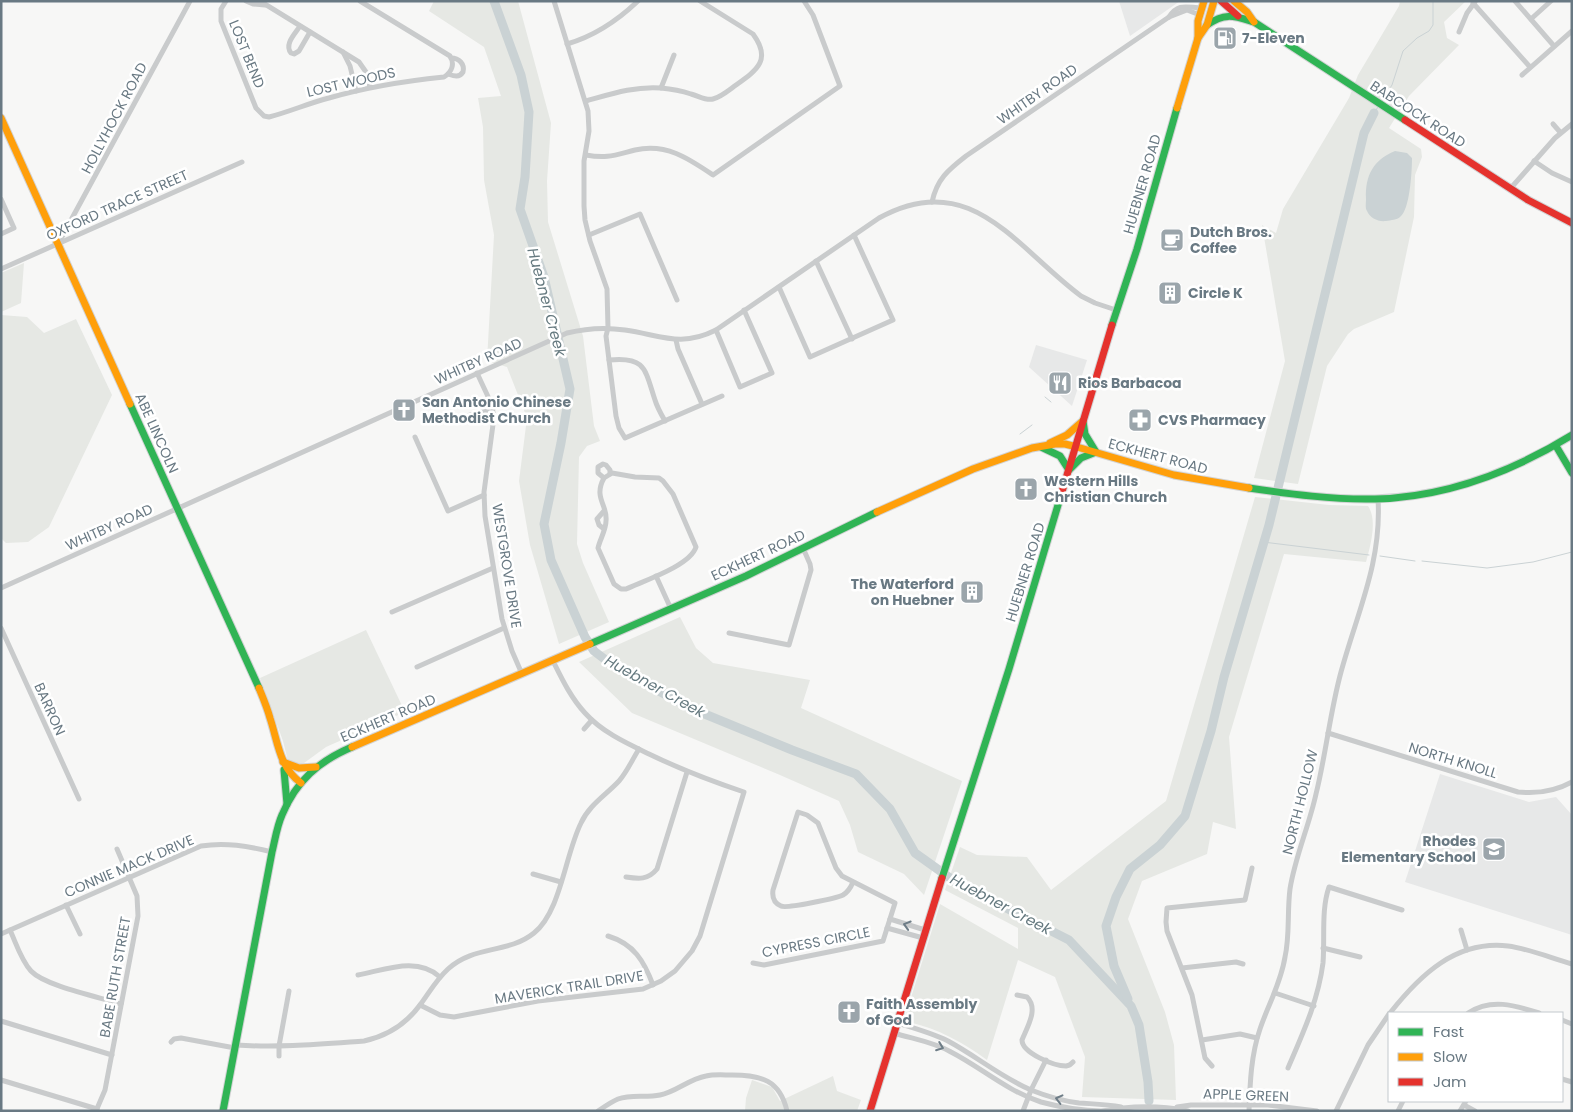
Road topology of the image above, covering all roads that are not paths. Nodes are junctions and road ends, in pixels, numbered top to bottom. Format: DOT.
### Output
graph roads {
  1 [pos="190,1"];
  2 [pos="226,1"];
  3 [pos="246,1"];
  4 [pos="260,1"];
  5 [pos="360,1"];
  6 [pos="554,1"];
  7 [pos="638,1"];
  8 [pos="700,1"];
  9 [pos="804,1"];
  10 [pos="1214,1"];
  11 [pos="1221,1"];
  12 [pos="1234,1"];
  13 [pos="1515,1"];
  14 [pos="1551,1"];
  15 [pos="1474,2"];
  16 [pos="266,6"];
  17 [pos="1202,8"];
  18 [pos="1242,19"];
  19 [pos="1531,19"];
  20 [pos="1254,22"];
  21 [pos="1207,24"];
  22 [pos="300,26"];
  23 [pos="1572,31"];
  24 [pos="310,32"];
  25 [pos="1459,32"];
  26 [pos="1198,38"];
  27 [pos="567,44"];
  28 [pos="1554,46"];
  29 [pos="343,52"];
  30 [pos="674,55"];
  31 [pos="451,58"];
  32 [pos="1530,67"];
  33 [pos="448,74"];
  34 [pos="1522,76"];
  35 [pos="370,87"];
  36 [pos="661,88"];
  37 [pos="356,91"];
  38 [pos="586,101"];
  39 [pos="261,114"];
  40 [pos="1,118"];
  41 [pos="1553,124"];
  42 [pos="1571,125"];
  43 [pos="1560,132"];
  44 [pos="586,155"];
  45 [pos="1534,161"];
  46 [pos="242,162"];
  47 [pos="1572,182"];
  48 [pos="1510,189"];
  49 [pos="1,199"];
  50 [pos="932,202"];
  51 [pos="1572,223"];
  52 [pos="1,234"];
  53 [pos="589,235"];
  54 [pos="854,235"];
  55 [pos="58,244"];
  56 [pos="816,261"];
  57 [pos="1,270"];
  58 [pos="779,287"];
  59 [pos="677,300"];
  60 [pos="744,310"];
  61 [pos="1116,310"];
  62 [pos="608,328"];
  63 [pos="716,330"];
  64 [pos="852,339"];
  65 [pos="676,340"];
  66 [pos="609,360"];
  67 [pos="477,374"];
  68 [pos="722,396"];
  69 [pos="702,404"];
  70 [pos="493,409"];
  71 [pos="470,415"];
  72 [pos="665,421"];
  73 [pos="1083,421"];
  74 [pos="1572,435"];
  75 [pos="415,437"];
  76 [pos="1076,446"];
  77 [pos="1556,446"];
  78 [pos="1041,447"];
  79 [pos="1096,452"];
  80 [pos="1069,470"];
  81 [pos="1572,473"];
  82 [pos="610,474"];
  83 [pos="604,478"];
  84 [pos="484,495"];
  85 [pos="1378,499"];
  86 [pos="177,509"];
  87 [pos="604,510"];
  88 [pos="604,528"];
  89 [pos="803,548"];
  90 [pos="493,568"];
  91 [pos="656,576"];
  92 [pos="1,588"];
  93 [pos="671,609"];
  94 [pos="392,612"];
  95 [pos="1,628"];
  96 [pos="504,628"];
  97 [pos="729,634"];
  98 [pos="553,661"];
  99 [pos="417,667"];
  100 [pos="522,674"];
  101 [pos="592,720"];
  102 [pos="584,729"];
  103 [pos="1328,733"];
  104 [pos="638,749"];
  105 [pos="283,762"];
  106 [pos="317,767"];
  107 [pos="687,772"];
  108 [pos="1572,782"];
  109 [pos="301,783"];
  110 [pos="79,798"];
  111 [pos="287,804"];
  112 [pos="117,849"];
  113 [pos="272,852"];
  114 [pos="1252,868"];
  115 [pos="533,874"];
  116 [pos="129,877"];
  117 [pos="626,877"];
  118 [pos="561,882"];
  119 [pos="853,882"];
  120 [pos="66,905"];
  121 [pos="1402,910"];
  122 [pos="890,919"];
  123 [pos="887,928"];
  124 [pos="10,930"];
  125 [pos="925,930"];
  126 [pos="1461,930"];
  127 [pos="1,934"];
  128 [pos="80,934"];
  129 [pos="608,936"];
  130 [pos="923,938"];
  131 [pos="1323,948"];
  132 [pos="1467,950"];
  133 [pos="1360,957"];
  134 [pos="753,963"];
  135 [pos="1243,964"];
  136 [pos="1572,964"];
  137 [pos="1182,968"];
  138 [pos="358,975"];
  139 [pos="440,977"];
  140 [pos="653,985"];
  141 [pos="288,991"];
  142 [pos="1275,993"];
  143 [pos="1017,995"];
  144 [pos="121,1004"];
  145 [pos="420,1005"];
  146 [pos="1314,1006"];
  147 [pos="1392,1012"];
  148 [pos="1470,1012"];
  149 [pos="1536,1012"];
  150 [pos="1388,1017"];
  151 [pos="1,1021"];
  152 [pos="897,1023"];
  153 [pos="894,1033"];
  154 [pos="1257,1038"];
  155 [pos="1202,1040"];
  156 [pos="171,1042"];
  157 [pos="235,1046"];
  158 [pos="279,1046"];
  159 [pos="112,1055"];
  160 [pos="279,1056"];
  161 [pos="1046,1060"];
  162 [pos="1073,1062"];
  163 [pos="1212,1066"];
  164 [pos="1288,1068"];
  165 [pos="1,1080"];
  166 [pos="1031,1090"];
  167 [pos="1028,1097"];
  168 [pos="1465,1103"];
  169 [pos="1249,1104"];
  170 [pos="1124,1108"];
  171 [pos="1174,1108"];
  172 [pos="97,1110"];
  173 [pos="222,1111"];
  174 [pos="598,1111"];
  175 [pos="787,1111"];
  176 [pos="870,1111"];
  177 [pos="1023,1111"];
  178 [pos="1188,1111"];
  179 [pos="1249,1111"];
  180 [pos="1317,1111"];
  181 [pos="1336,1111"];
  182 [pos="1460,1111"];
  183 [pos="1475,1111"];
  1 -- 55 [label="street, HOLLYHOCK ROAD"];
  2 -- 39 [label="street, LOST BEND"];
  3 -- 16 [label="street"];
  4 -- 16 [label="street"];
  5 -- 31 [label="street"];
  6 -- 27 [label="street"];
  7 -- 27 [label="street"];
  8 -- 36 [label="street"];
  9 -- 44 [label="street"];
  10 -- 21 [label="main road, HUEBNER ROAD"];
  11 -- 18 [label="main road, BABCOCK ROAD"];
  12 -- 20 [label="main road, BABCOCK ROAD"];
  13 -- 19 [label="street"];
  14 -- 19 [label="street"];
  15 -- 25 [label="street"];
  15 -- 32 [label="street"];
  16 -- 22 [label="street"];
  17 -- 26 [label="main road, HUEBNER ROAD"];
  17 -- 50 [label="street, WHITBY ROAD"];
  18 -- 20 [label="main road, BABCOCK ROAD"];
  18 -- 21 [label="main road"];
  19 -- 28 [label="street"];
  20 -- 48 [label="main road, BABCOCK ROAD"];
  21 -- 26 [label="main road, HUEBNER ROAD"];
  22 -- 24 [label="street"];
  22 -- 24 [label="street"];
  23 -- 28 [label="street"];
  24 -- 29 [label="street"];
  26 -- 61 [label="main road, HUEBNER ROAD"];
  27 -- 38 [label="street"];
  28 -- 32 [label="street"];
  29 -- 35 [label="street"];
  29 -- 37 [label="street"];
  30 -- 36 [label="street"];
  31 -- 33 [label="street"];
  31 -- 33 [label="street, LOST WOODS"];
  32 -- 34 [label="street"];
  33 -- 35 [label="street, LOST WOODS"];
  35 -- 37 [label="street, LOST WOODS"];
  36 -- 38 [label="street"];
  37 -- 39 [label="street, LOST WOODS"];
  38 -- 44 [label="street"];
  40 -- 55 [label="main road, ABE LINCOLN"];
  41 -- 43 [label="street"];
  42 -- 43 [label="street"];
  43 -- 45 [label="street"];
  44 -- 53 [label="street"];
  45 -- 47 [label="street"];
  45 -- 48 [label="street"];
  46 -- 55 [label="street, OXFORD TRACE STREET"];
  48 -- 51 [label="main road, BABCOCK ROAD"];
  49 -- 52 [label="street"];
  50 -- 54 [label="street, WHITBY ROAD"];
  50 -- 61 [label="street, WHITBY ROAD"];
  53 -- 59 [label="street"];
  53 -- 62 [label="street"];
  54 -- 56 [label="street, WHITBY ROAD"];
  54 -- 64 [label="street"];
  55 -- 57 [label="street, OXFORD TRACE STREET"];
  55 -- 86 [label="main road, ABE LINCOLN"];
  56 -- 58 [label="street, WHITBY ROAD"];
  56 -- 64 [label="street"];
  58 -- 60 [label="street, WHITBY ROAD"];
  58 -- 64 [label="street"];
  60 -- 63 [label="street, WHITBY ROAD"];
  60 -- 63 [label="street"];
  61 -- 73 [label="main road, HUEBNER ROAD"];
  62 -- 65 [label="street, WHITBY ROAD"];
  62 -- 66 [label="street"];
  62 -- 67 [label="street, WHITBY ROAD"];
  63 -- 65 [label="street, WHITBY ROAD"];
  65 -- 69 [label="street"];
  66 -- 72 [label="street"];
  66 -- 72 [label="street"];
  67 -- 70 [label="street, WESTGROVE DRIVE"];
  67 -- 86 [label="street, WHITBY ROAD"];
  68 -- 69 [label="street"];
  69 -- 72 [label="street"];
  70 -- 71 [label="street"];
  70 -- 84 [label="street, WESTGROVE DRIVE"];
  73 -- 76 [label="main road, HUEBNER ROAD"];
  73 -- 78 [label="main road"];
  73 -- 79 [label="main road"];
  74 -- 77 [label="main road, ECKHERT ROAD"];
  75 -- 84 [label="street"];
  76 -- 78 [label="main road, ECKHERT ROAD"];
  76 -- 79 [label="main road, ECKHERT ROAD"];
  76 -- 80 [label="main road, HUEBNER ROAD"];
  77 -- 81 [label="main road"];
  77 -- 85 [label="main road, ECKHERT ROAD"];
  78 -- 80 [label="main road"];
  78 -- 89 [label="main road, ECKHERT ROAD"];
  79 -- 80 [label="main road"];
  79 -- 85 [label="main road, ECKHERT ROAD"];
  80 -- 125 [label="main road, HUEBNER ROAD"];
  82 -- 83 [label="street"];
  82 -- 83 [label="street"];
  82 -- 91 [label="street"];
  83 -- 87 [label="street"];
  84 -- 90 [label="street, WESTGROVE DRIVE"];
  85 -- 103 [label="street, NORTH HOLLOW"];
  86 -- 92 [label="street, WHITBY ROAD"];
  86 -- 105 [label="main road, ABE LINCOLN"];
  87 -- 88 [label="street"];
  87 -- 88 [label="street"];
  88 -- 91 [label="street"];
  89 -- 93 [label="main road, ECKHERT ROAD"];
  89 -- 97 [label="street"];
  90 -- 94 [label="street"];
  90 -- 96 [label="street, WESTGROVE DRIVE"];
  91 -- 93 [label="street"];
  93 -- 98 [label="main road, ECKHERT ROAD"];
  95 -- 110 [label="street, BARRON"];
  96 -- 99 [label="street"];
  96 -- 100 [label="street, WESTGROVE DRIVE"];
  98 -- 100 [label="main road, ECKHERT ROAD"];
  98 -- 101 [label="street"];
  100 -- 106 [label="main road, ECKHERT ROAD"];
  101 -- 102 [label="street"];
  101 -- 104 [label="street"];
  103 -- 108 [label="street, NORTH KNOLL"];
  103 -- 142 [label="street, NORTH HOLLOW"];
  104 -- 107 [label="street"];
  104 -- 118 [label="street"];
  105 -- 106 [label="main road"];
  105 -- 109 [label="main road, ABE LINCOLN"];
  105 -- 111 [label="main road"];
  106 -- 109 [label="main road, ECKHERT ROAD"];
  107 -- 117 [label="street"];
  107 -- 140 [label="street, MAVERICK TRAIL DRIVE"];
  109 -- 111 [label="main road, ECKHERT ROAD"];
  111 -- 113 [label="main road, ECKHERT ROAD"];
  112 -- 116 [label="street, BABE RUTH STREET"];
  113 -- 116 [label="street, CONNIE MACK DRIVE"];
  113 -- 157 [label="main road, ECKHERT ROAD"];
  114 -- 137 [label="street"];
  115 -- 118 [label="street"];
  116 -- 120 [label="street, CONNIE MACK DRIVE"];
  116 -- 144 [label="street, BABE RUTH STREET"];
  118 -- 139 [label="street"];
  119 -- 119 [label="street"];
  119 -- 122 [label="street"];
  120 -- 124 [label="street, CONNIE MACK DRIVE"];
  120 -- 128 [label="street"];
  121 -- 131 [label="street"];
  122 -- 123 [label="street"];
  125 -- 122 [label="street, one-way"];
  123 -- 130 [label="street"];
  123 -- 134 [label="street, CYPRESS CIRCLE"];
  124 -- 127 [label="street, CONNIE MACK DRIVE"];
  124 -- 144 [label="street"];
  125 -- 130 [label="main road, HUEBNER ROAD"];
  126 -- 132 [label="street"];
  129 -- 140 [label="street"];
  130 -- 152 [label="main road, HUEBNER ROAD"];
  131 -- 133 [label="street"];
  131 -- 146 [label="street"];
  132 -- 136 [label="street"];
  132 -- 147 [label="street"];
  135 -- 137 [label="street"];
  137 -- 155 [label="street"];
  138 -- 139 [label="street"];
  139 -- 145 [label="street"];
  140 -- 145 [label="street, MAVERICK TRAIL DRIVE"];
  141 -- 158 [label="street"];
  142 -- 146 [label="street"];
  142 -- 154 [label="street, NORTH HOLLOW"];
  143 -- 161 [label="street"];
  144 -- 159 [label="street, BABE RUTH STREET"];
  145 -- 158 [label="street"];
  146 -- 164 [label="street"];
  148 -- 149 [label="street"];
  150 -- 181 [label="street"];
  151 -- 159 [label="street"];
  152 -- 153 [label="main road, HUEBNER ROAD"];
  152 -- 166 [label="street, APPLE GREEN"];
  153 -- 167 [label="street, APPLE GREEN, one-way"];
  153 -- 176 [label="main road, HUEBNER ROAD"];
  154 -- 155 [label="street"];
  154 -- 169 [label="street, NORTH HOLLOW"];
  155 -- 163 [label="street"];
  156 -- 157 [label="street"];
  157 -- 158 [label="street"];
  157 -- 173 [label="main road, ECKHERT ROAD"];
  158 -- 160 [label="street"];
  159 -- 172 [label="street, BABE RUTH STREET"];
  161 -- 162 [label="street"];
  161 -- 166 [label="street"];
  165 -- 172 [label="street"];
  166 -- 167 [label="street"];
  170 -- 166 [label="street, APPLE GREEN, one-way"];
  167 -- 170 [label="street, APPLE GREEN"];
  167 -- 177 [label="street"];
  168 -- 182 [label="street"];
  168 -- 183 [label="street"];
  169 -- 171 [label="street, APPLE GREEN"];
  169 -- 179 [label="street, NORTH HOLLOW"];
  169 -- 180 [label="street, APPLE GREEN"];
  170 -- 171 [label="street, APPLE GREEN"];
  171 -- 178 [label="street, APPLE GREEN"];
  174 -- 175 [label="street"];
}
